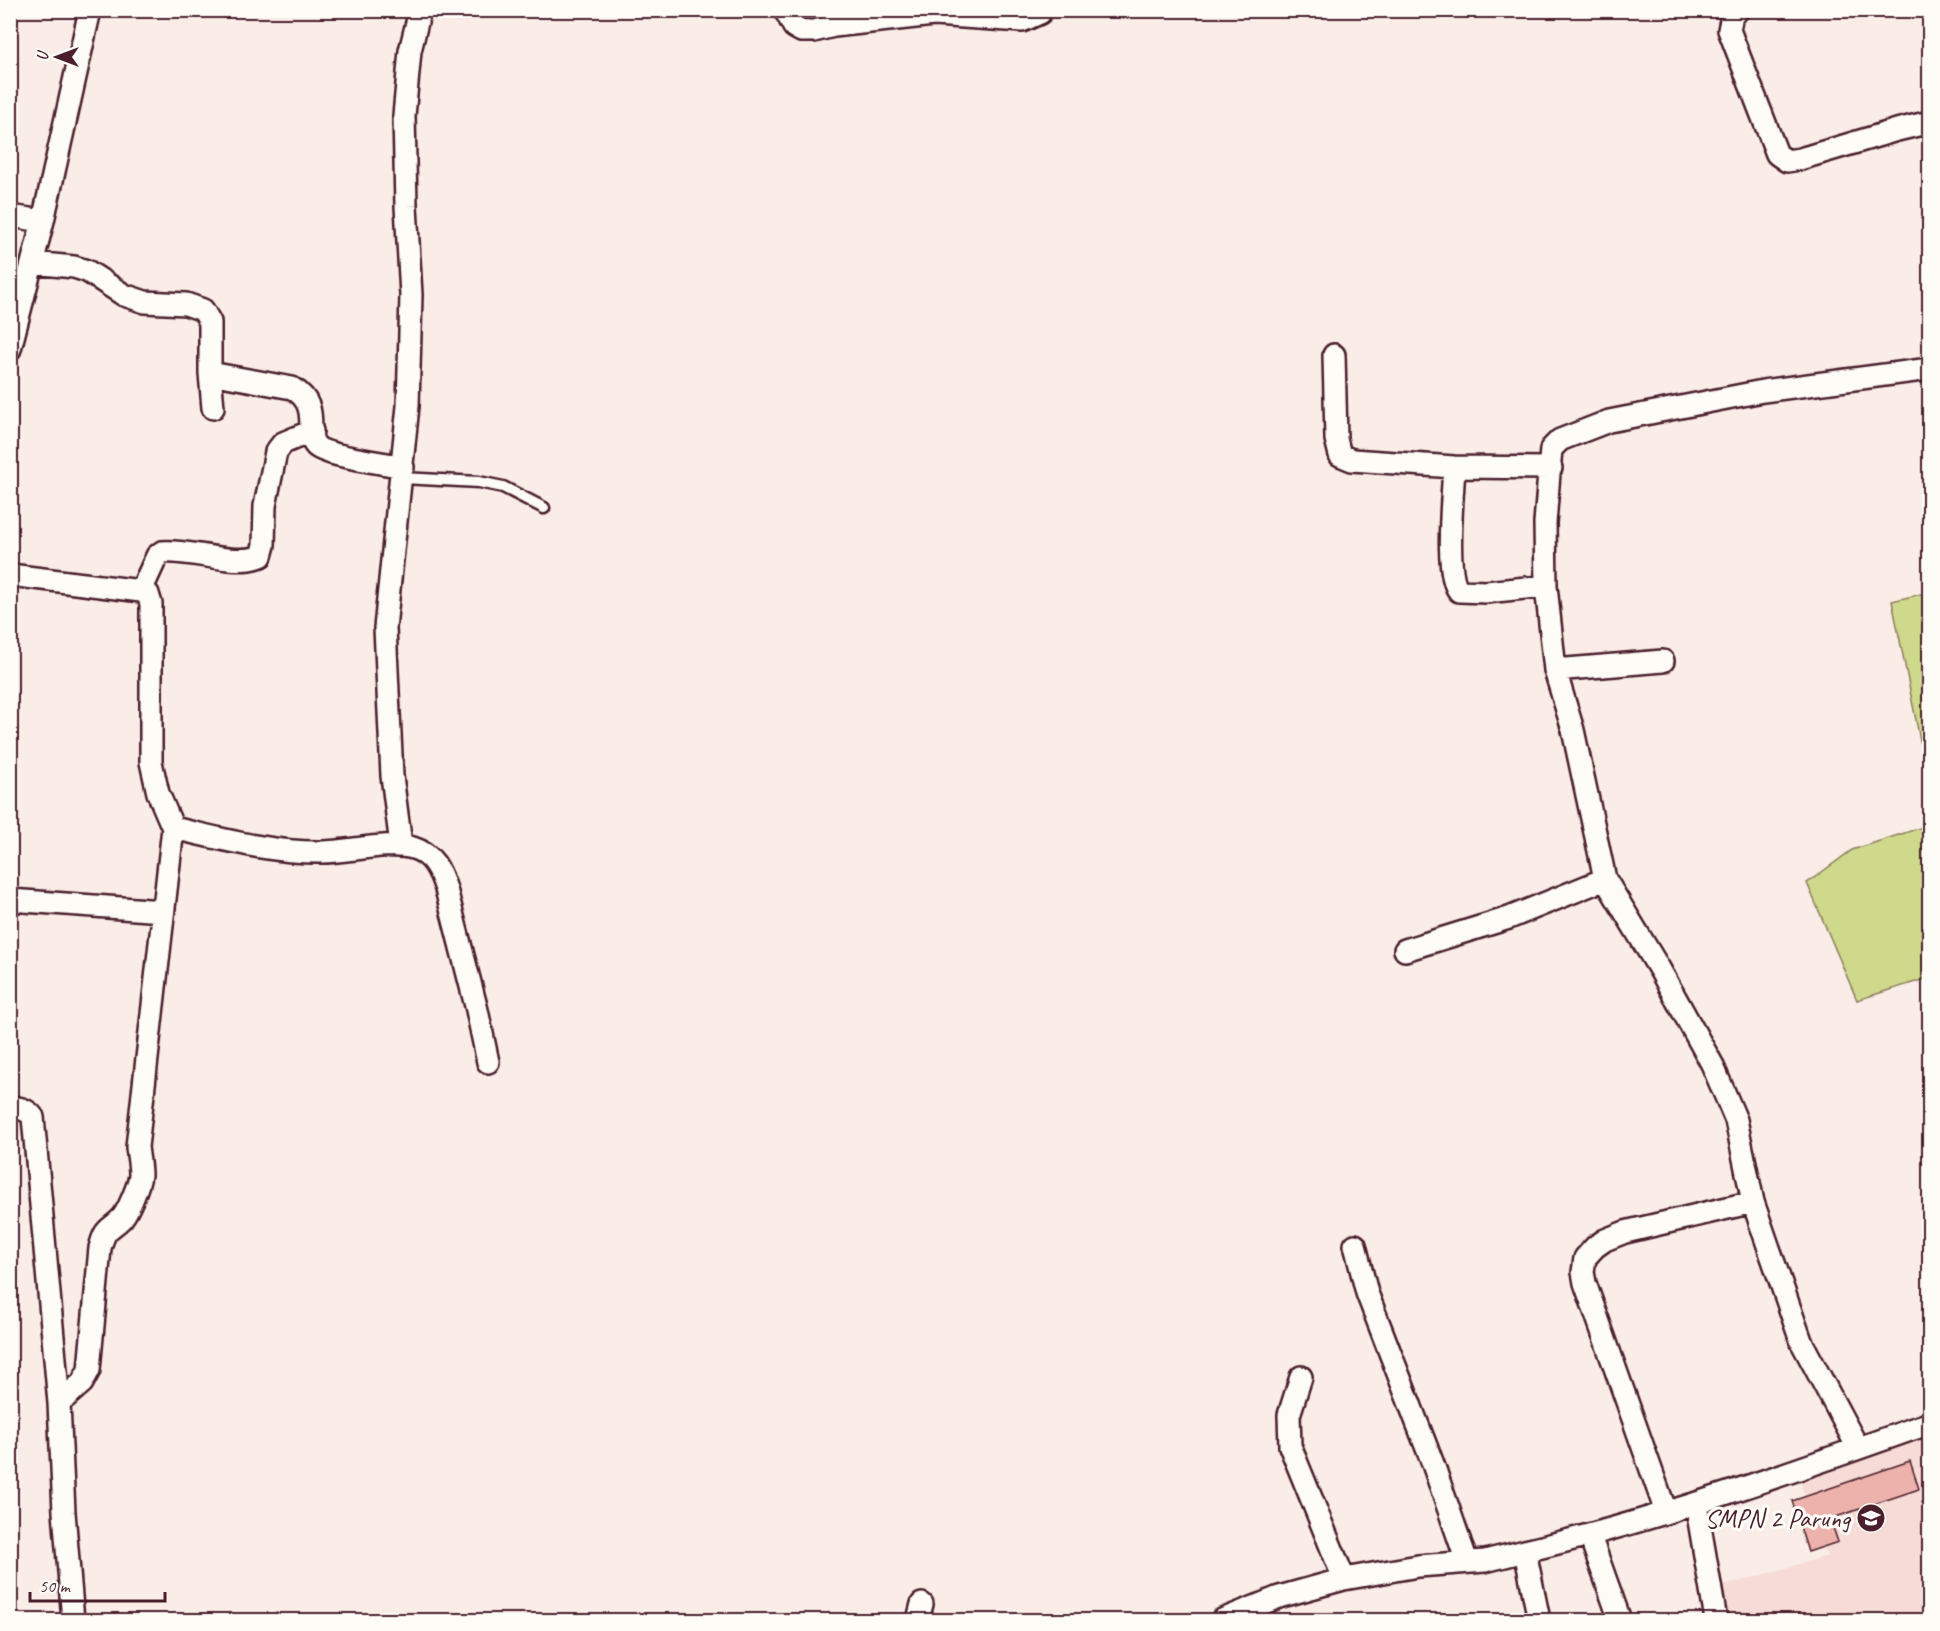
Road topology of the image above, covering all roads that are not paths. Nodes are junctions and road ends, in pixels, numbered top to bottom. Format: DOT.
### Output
graph roads {
  1 [pos="90,10"];
  2 [pos="420,10"];
  3 [pos="785,10"];
  4 [pos="1041,10"];
  5 [pos="1738,10"];
  6 [pos="1929,123"];
  7 [pos="10,216"];
  8 [pos="43,221"];
  9 [pos="32,263"];
  10 [pos="10,350"];
  11 [pos="1334,355"];
  12 [pos="1929,369"];
  13 [pos="210,373"];
  14 [pos="213,408"];
  15 [pos="312,431"];
  16 [pos="1454,467"];
  17 [pos="1551,468"];
  18 [pos="402,472"];
  19 [pos="544,508"];
  20 [pos="10,575"];
  21 [pos="1546,586"];
  22 [pos="141,591"];
  23 [pos="1663,661"];
  24 [pos="1555,670"];
  25 [pos="173,828"];
  26 [pos="401,845"];
  27 [pos="1605,879"];
  28 [pos="10,900"];
  29 [pos="163,911"];
  30 [pos="1405,950"];
  31 [pos="488,1062"];
  32 [pos="10,1107"];
  33 [pos="1753,1202"];
  34 [pos="1355,1245"];
  35 [pos="1301,1377"];
  36 [pos="59,1403"];
  37 [pos="1929,1423"];
  38 [pos="1858,1448"];
  39 [pos="1696,1503"];
  40 [pos="1666,1512"];
  41 [pos="1590,1536"];
  42 [pos="1525,1551"];
  43 [pos="1467,1562"];
  44 [pos="1344,1579"];
  45 [pos="73,1620"];
  46 [pos="1222,1620"];
  47 [pos="1539,1620"];
  48 [pos="1620,1620"];
  49 [pos="1716,1620"];
  1 -- 8 [label="street"];
  2 -- 18 [label="street"];
  3 -- 4 [label="street"];
  5 -- 6 [label="street"];
  7 -- 8 [label="street"];
  8 -- 9 [label="street"];
  9 -- 10 [label="street"];
  9 -- 13 [label="street"];
  11 -- 16 [label="street"];
  12 -- 17 [label="street"];
  13 -- 14 [label="street"];
  13 -- 15 [label="street"];
  15 -- 18 [label="street"];
  15 -- 22 [label="street"];
  16 -- 17 [label="street"];
  16 -- 21 [label="street"];
  17 -- 21 [label="street"];
  18 -- 19 [label="lane"];
  18 -- 26 [label="street"];
  20 -- 22 [label="street"];
  21 -- 24 [label="street"];
  22 -- 25 [label="street"];
  23 -- 24 [label="street"];
  24 -- 27 [label="street"];
  25 -- 26 [label="street"];
  25 -- 29 [label="street"];
  26 -- 31 [label="street"];
  27 -- 30 [label="street"];
  27 -- 33 [label="street"];
  28 -- 29 [label="street"];
  29 -- 36 [label="street"];
  32 -- 36 [label="street"];
  33 -- 38 [label="street"];
  33 -- 40 [label="street"];
  34 -- 43 [label="street"];
  35 -- 44 [label="street"];
  36 -- 45 [label="street"];
  37 -- 38 [label="street"];
  38 -- 39 [label="street"];
  39 -- 40 [label="street"];
  39 -- 49 [label="street"];
  40 -- 41 [label="street"];
  41 -- 42 [label="street"];
  41 -- 48 [label="street"];
  42 -- 43 [label="street"];
  42 -- 47 [label="street"];
  43 -- 44 [label="street"];
  44 -- 46 [label="street"];
}
